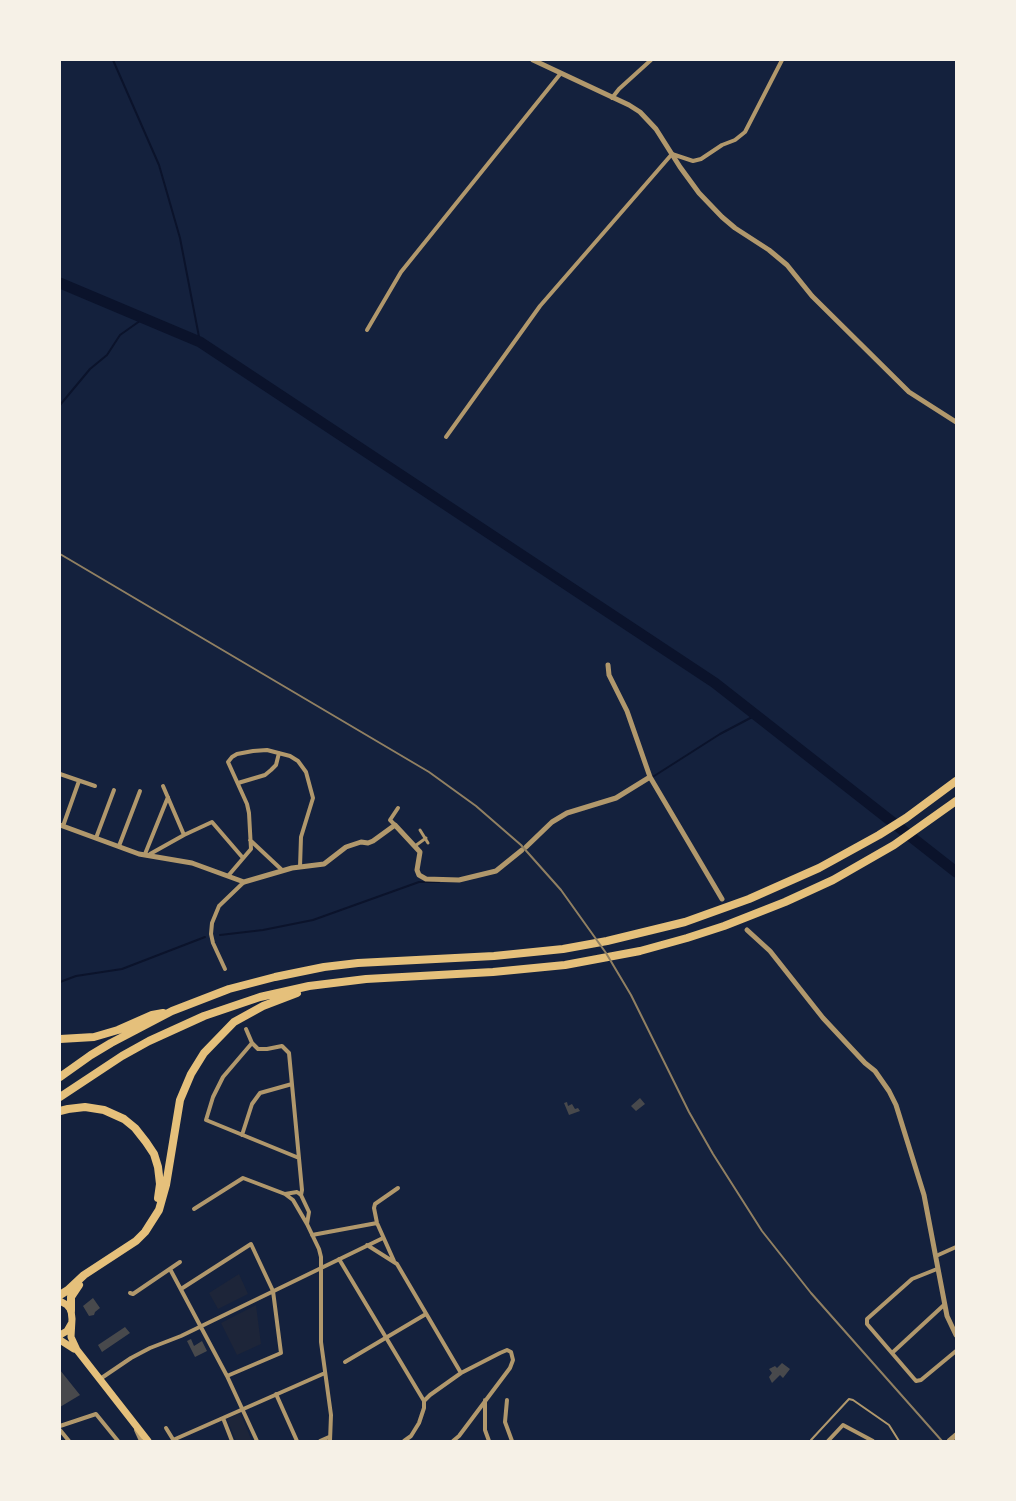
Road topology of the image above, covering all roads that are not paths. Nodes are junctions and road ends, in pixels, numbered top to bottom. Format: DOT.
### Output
graph roads {
  1 [pos="533,60"];
  2 [pos="651,60"];
  3 [pos="782,60"];
  4 [pos="561,73"];
  5 [pos="612,98"];
  6 [pos="672,154"];
  7 [pos="367,330"];
  8 [pos="956,422"];
  9 [pos="446,437"];
  10 [pos="608,665"];
  11 [pos="279,753"];
  12 [pos="60,774"];
  13 [pos="650,777"];
  14 [pos="79,781"];
  15 [pos="956,781"];
  16 [pos="238,784"];
  17 [pos="95,786"];
  18 [pos="163,786"];
  19 [pos="114,790"];
  20 [pos="140,792"];
  21 [pos="168,797"];
  22 [pos="956,801"];
  23 [pos="398,808"];
  24 [pos="62,825"];
  25 [pos="395,826"];
  26 [pos="420,830"];
  27 [pos="184,835"];
  28 [pos="96,838"];
  29 [pos="426,838"];
  30 [pos="250,840"];
  31 [pos="428,843"];
  32 [pos="119,846"];
  33 [pos="415,846"];
  34 [pos="147,854"];
  35 [pos="243,858"];
  36 [pos="300,867"];
  37 [pos="282,870"];
  38 [pos="228,876"];
  39 [pos="244,882"];
  40 [pos="722,899"];
  41 [pos="747,930"];
  42 [pos="226,970"];
  43 [pos="309,986"];
  44 [pos="172,1011"];
  45 [pos="246,1029"];
  46 [pos="60,1039"];
  47 [pos="252,1043"];
  48 [pos="60,1077"];
  49 [pos="292,1084"];
  50 [pos="60,1097"];
  51 [pos="60,1111"];
  52 [pos="242,1135"];
  53 [pos="299,1158"];
  54 [pos="398,1188"];
  55 [pos="286,1194"];
  56 [pos="301,1195"];
  57 [pos="194,1209"];
  58 [pos="152,1222"];
  59 [pos="377,1223"];
  60 [pos="307,1224"];
  61 [pos="312,1235"];
  62 [pos="383,1238"];
  63 [pos="367,1245"];
  64 [pos="956,1247"];
  65 [pos="936,1256"];
  66 [pos="339,1259"];
  67 [pos="394,1261"];
  68 [pos="180,1262"];
  69 [pos="322,1267"];
  70 [pos="170,1269"];
  71 [pos="937,1269"];
  72 [pos="91,1272"];
  73 [pos="181,1289"];
  74 [pos="273,1291"];
  75 [pos="130,1293"];
  76 [pos="60,1295"];
  77 [pos="60,1301"];
  78 [pos="945,1304"];
  79 [pos="426,1314"];
  80 [pos="71,1315"];
  81 [pos="201,1326"];
  82 [pos="60,1335"];
  83 [pos="956,1335"];
  84 [pos="386,1337"];
  85 [pos="60,1340"];
  86 [pos="956,1351"];
  87 [pos="892,1353"];
  88 [pos="82,1356"];
  89 [pos="345,1362"];
  90 [pos="325,1372"];
  91 [pos="462,1373"];
  92 [pos="227,1376"];
  93 [pos="100,1380"];
  94 [pos="276,1394"];
  95 [pos="485,1400"];
  96 [pos="508,1400"];
  97 [pos="424,1401"];
  98 [pos="243,1409"];
  99 [pos="223,1418"];
  100 [pos="133,1423"];
  101 [pos="60,1426"];
  102 [pos="166,1428"];
  103 [pos="60,1430"];
  104 [pos="329,1439"];
  105 [pos="174,1440"];
  106 [pos="811,1440"];
  107 [pos="69,1441"];
  108 [pos="118,1441"];
  109 [pos="141,1441"];
  110 [pos="148,1441"];
  111 [pos="232,1441"];
  112 [pos="257,1441"];
  113 [pos="297,1441"];
  114 [pos="320,1441"];
  115 [pos="404,1441"];
  116 [pos="453,1441"];
  117 [pos="489,1441"];
  118 [pos="512,1441"];
  119 [pos="828,1441"];
  120 [pos="874,1441"];
  121 [pos="899,1441"];
  1 -- 4 [label="street"];
  2 -- 5 [label="street"];
  3 -- 6 [label="street"];
  4 -- 5 [label="street"];
  4 -- 7 [label="street"];
  5 -- 6 [label="street"];
  6 -- 8 [label="street"];
  6 -- 9 [label="street"];
  10 -- 13 [label="street"];
  11 -- 16 [label="street"];
  11 -- 16 [label="street"];
  11 -- 36 [label="street"];
  12 -- 14 [label="street"];
  13 -- 33 [label="street"];
  13 -- 40 [label="street"];
  14 -- 17 [label="street"];
  14 -- 24 [label="street"];
  15 -- 44 [label="highway"];
  16 -- 30 [label="street"];
  18 -- 21 [label="street"];
  19 -- 28 [label="street"];
  20 -- 32 [label="street"];
  21 -- 27 [label="street"];
  21 -- 34 [label="street"];
  22 -- 43 [label="highway"];
  23 -- 25 [label="street"];
  24 -- 28 [label="street"];
  25 -- 33 [label="street"];
  25 -- 36 [label="street"];
  26 -- 29 [label="street"];
  27 -- 34 [label="street"];
  27 -- 35 [label="street"];
  28 -- 32 [label="street"];
  29 -- 31 [label="street"];
  29 -- 33 [label="street"];
  30 -- 35 [label="street"];
  30 -- 37 [label="street"];
  32 -- 34 [label="street"];
  34 -- 38 [label="street"];
  35 -- 38 [label="street"];
  36 -- 37 [label="street"];
  37 -- 39 [label="street"];
  38 -- 39 [label="street"];
  39 -- 42 [label="street"];
  41 -- 65 [label="street"];
  43 -- 50 [label="highway"];
  43 -- 58 [label="highway"];
  44 -- 46 [label="highway"];
  44 -- 48 [label="highway"];
  45 -- 47 [label="street"];
  47 -- 49 [label="street"];
  47 -- 52 [label="street"];
  49 -- 52 [label="street"];
  49 -- 53 [label="street"];
  51 -- 58 [label="highway"];
  52 -- 53 [label="street"];
  53 -- 56 [label="street"];
  54 -- 59 [label="street"];
  55 -- 56 [label="street"];
  55 -- 57 [label="street"];
  55 -- 60 [label="street"];
  56 -- 60 [label="street"];
  58 -- 72 [label="highway"];
  59 -- 61 [label="street"];
  59 -- 62 [label="street"];
  60 -- 61 [label="street"];
  61 -- 69 [label="street"];
  62 -- 63 [label="street"];
  62 -- 67 [label="street"];
  63 -- 66 [label="street"];
  63 -- 67 [label="street"];
  64 -- 65 [label="street"];
  65 -- 71 [label="street"];
  66 -- 69 [label="street"];
  66 -- 84 [label="street"];
  67 -- 79 [label="street"];
  68 -- 70 [label="street"];
  69 -- 74 [label="street"];
  69 -- 90 [label="street"];
  70 -- 73 [label="street"];
  70 -- 75 [label="street"];
  71 -- 78 [label="street"];
  71 -- 87 [label="street"];
  72 -- 76 [label="highway"];
  72 -- 80 [label="highway"];
  73 -- 74 [label="street"];
  73 -- 81 [label="street"];
  74 -- 81 [label="street"];
  74 -- 92 [label="street"];
  77 -- 80 [label="highway"];
  78 -- 83 [label="street"];
  78 -- 87 [label="street"];
  79 -- 84 [label="street"];
  79 -- 91 [label="street"];
  80 -- 82 [label="highway"];
  80 -- 88 [label="highway"];
  81 -- 92 [label="street"];
  81 -- 93 [label="street"];
  84 -- 89 [label="street"];
  84 -- 97 [label="street"];
  85 -- 88 [label="highway"];
  86 -- 87 [label="street"];
  88 -- 93 [label="highway"];
  90 -- 94 [label="street"];
  90 -- 104 [label="street"];
  91 -- 95 [label="street"];
  91 -- 97 [label="street"];
  92 -- 98 [label="street"];
  93 -- 100 [label="highway"];
  94 -- 98 [label="street"];
  94 -- 113 [label="street"];
  95 -- 116 [label="street"];
  95 -- 117 [label="street"];
  96 -- 118 [label="street"];
  97 -- 115 [label="street"];
  98 -- 99 [label="street"];
  98 -- 112 [label="street"];
  99 -- 105 [label="street"];
  99 -- 111 [label="street"];
  100 -- 109 [label="street"];
  100 -- 110 [label="highway"];
  101 -- 108 [label="street"];
  102 -- 105 [label="street"];
  103 -- 107 [label="street"];
  104 -- 114 [label="street"];
  106 -- 121 [label="lane"];
  119 -- 120 [label="street"];
}
